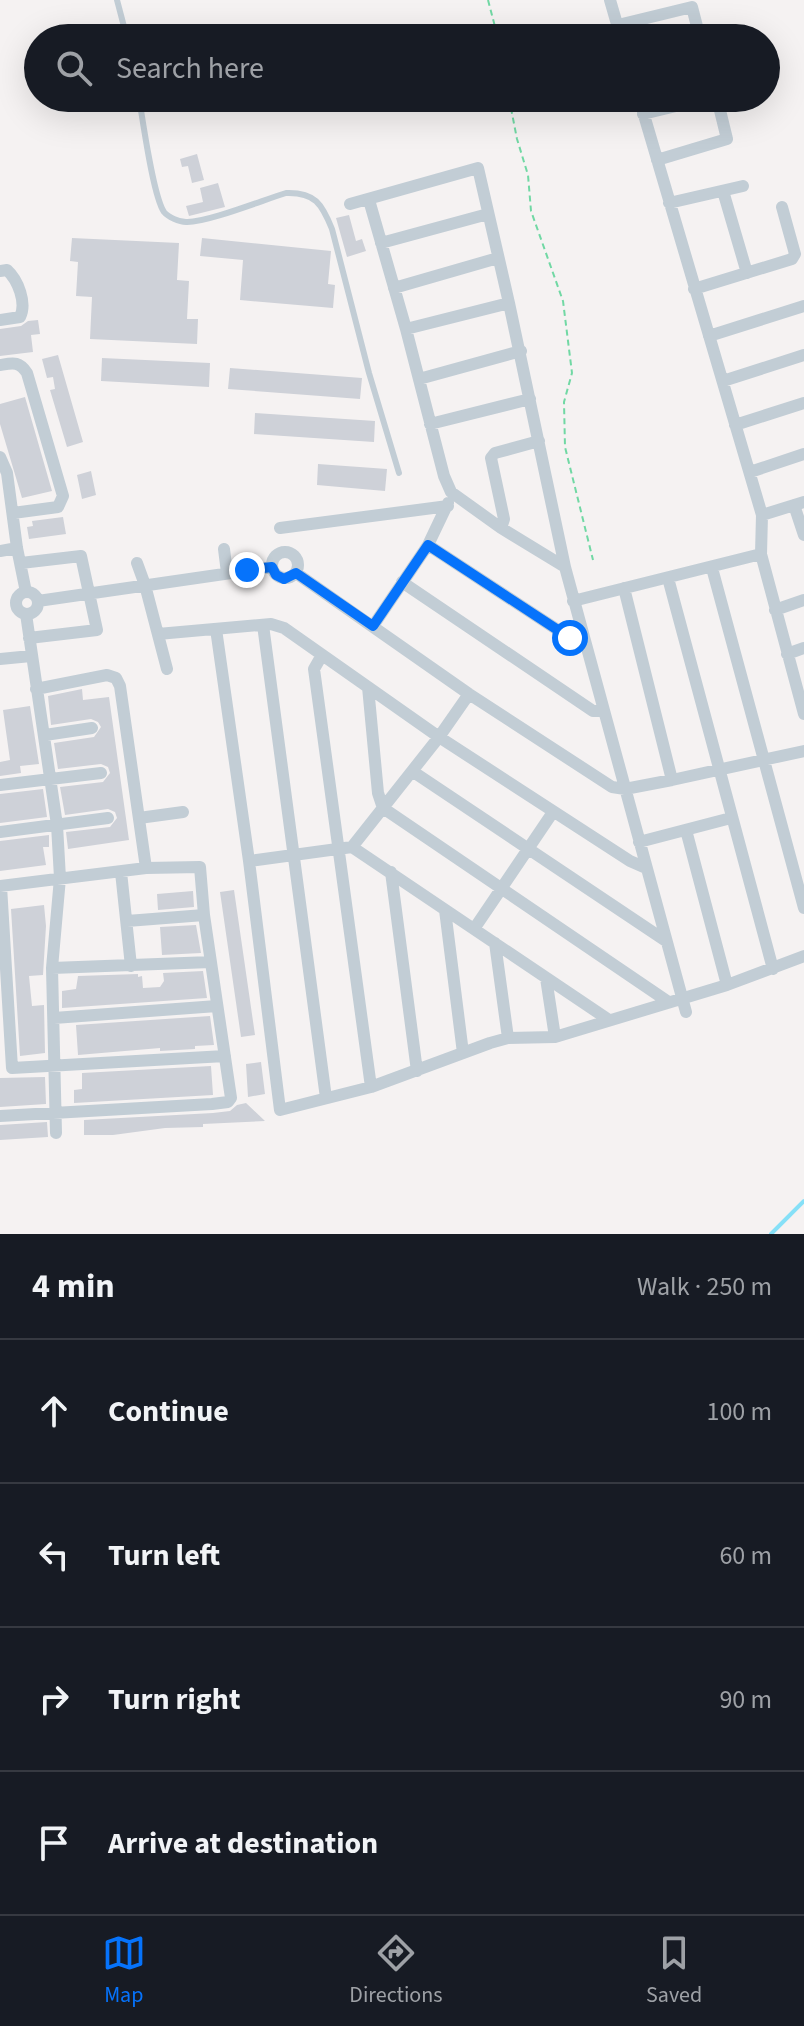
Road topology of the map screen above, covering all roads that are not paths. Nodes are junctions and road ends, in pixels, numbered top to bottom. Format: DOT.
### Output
graph roads {
  1 [pos="117,0"];
  2 [pos="610,0"];
  3 [pos="123,24"];
  4 [pos="617,24"];
  5 [pos="642,24"];
  6 [pos="696,24"];
  7 [pos="142,112"];
  8 [pos="651,112"];
  9 [pos="720,112"];
  10 [pos="643,114"];
  11 [pos="657,160"];
  12 [pos="743,186"];
  13 [pos="723,191"];
  14 [pos="369,200"];
  15 [pos="669,203"];
  16 [pos="350,204"];
  17 [pos="782,207"];
  18 [pos="488,214"];
  19 [pos="381,243"];
  20 [pos="498,258"];
  21 [pos="0,271"];
  22 [pos="747,273"];
  23 [pos="394,288"];
  24 [pos="694,289"];
  25 [pos="509,303"];
  26 [pos="804,306"];
  27 [pos="0,320"];
  28 [pos="406,329"];
  29 [pos="709,336"];
  30 [pos="521,351"];
  31 [pos="804,355"];
  32 [pos="0,365"];
  33 [pos="419,379"];
  34 [pos="723,381"];
  35 [pos="530,399"];
  36 [pos="804,403"];
  37 [pos="430,424"];
  38 [pos="735,425"];
  39 [pos="539,441"];
  40 [pos="804,454"];
  41 [pos="0,457"];
  42 [pos="750,472"];
  43 [pos="399,473"];
  44 [pos="451,492"];
  45 [pos="799,504"];
  46 [pos="448,506"];
  47 [pos="13,513"];
  48 [pos="762,515"];
  49 [pos="501,528"];
  50 [pos="804,535"];
  51 [pos="282,540"];
  52 [pos="428,545"];
  53 [pos="17,548"];
  54 [pos="224,549"];
  55 [pos="0,551"];
  56 [pos="761,554"];
  57 [pos="21,563"];
  58 [pos="137,563"];
  59 [pos="272,567"];
  60 [pos="565,567"];
  61 [pos="712,568"];
  62 [pos="227,573"];
  63 [pos="296,573"];
  64 [pos="668,578"];
  65 [pos="402,582"];
  66 [pos="145,585"];
  67 [pos="624,588"];
  68 [pos="26,592"];
  69 [pos="88,594"];
  70 [pos="804,600"];
  71 [pos="38,601"];
  72 [pos="573,601"];
  73 [pos="0,606"];
  74 [pos="21,609"];
  75 [pos="775,610"];
  76 [pos="263,625"];
  77 [pos="373,626"];
  78 [pos="216,629"];
  79 [pos="158,634"];
  80 [pos="583,637"];
  81 [pos="29,638"];
  82 [pos="804,648"];
  83 [pos="787,654"];
  84 [pos="322,655"];
  85 [pos="31,656"];
  86 [pos="0,659"];
  87 [pos="167,669"];
  88 [pos="368,687"];
  89 [pos="36,689"];
  90 [pos="469,694"];
  91 [pos="802,696"];
  92 [pos="603,711"];
  93 [pos="804,714"];
  94 [pos="92,728"];
  95 [pos="45,735"];
  96 [pos="439,737"];
  97 [pos="804,751"];
  98 [pos="764,760"];
  99 [pos="412,771"];
  100 [pos="718,772"];
  101 [pos="101,773"];
  102 [pos="50,777"];
  103 [pos="672,780"];
  104 [pos="0,785"];
  105 [pos="625,789"];
  106 [pos="383,808"];
  107 [pos="183,812"];
  108 [pos="553,812"];
  109 [pos="108,818"];
  110 [pos="139,818"];
  111 [pos="731,818"];
  112 [pos="57,825"];
  113 [pos="686,830"];
  114 [pos="0,832"];
  115 [pos="639,842"];
  116 [pos="346,848"];
  117 [pos="528,849"];
  118 [pos="294,856"];
  119 [pos="249,861"];
  120 [pos="146,868"];
  121 [pos="646,868"];
  122 [pos="121,872"];
  123 [pos="391,872"];
  124 [pos="60,878"];
  125 [pos="0,886"];
  126 [pos="501,889"];
  127 [pos="804,908"];
  128 [pos="445,910"];
  129 [pos="204,915"];
  130 [pos="127,921"];
  131 [pos="474,929"];
  132 [pos="666,941"];
  133 [pos="495,943"];
  134 [pos="804,956"];
  135 [pos="211,962"];
  136 [pos="131,966"];
  137 [pos="52,968"];
  138 [pos="773,969"];
  139 [pos="546,978"];
  140 [pos="727,985"];
  141 [pos="682,997"];
  142 [pos="667,1001"];
  143 [pos="217,1006"];
  144 [pos="686,1012"];
  145 [pos="54,1018"];
  146 [pos="609,1020"];
  147 [pos="555,1037"];
  148 [pos="508,1038"];
  149 [pos="463,1053"];
  150 [pos="225,1056"];
  151 [pos="55,1065"];
  152 [pos="6,1069"];
  153 [pos="417,1071"];
  154 [pos="371,1087"];
  155 [pos="326,1098"];
  156 [pos="55,1113"];
  157 [pos="0,1116"];
  158 [pos="56,1133"];
  1 -- 3 [label="lane"];
  2 -- 4 [label="street"];
  5 -- 6 [label="street"];
  7 -- 43 [label="lane"];
  8 -- 10 [label="street"];
  9 -- 11 [label="street"];
  10 -- 11 [label="street"];
  11 -- 15 [label="street"];
  12 -- 13 [label="street"];
  13 -- 15 [label="street"];
  13 -- 22 [label="street"];
  14 -- 16 [label="street"];
  14 -- 18 [label="street"];
  14 -- 19 [label="street"];
  15 -- 24 [label="street"];
  17 -- 22 [label="street"];
  18 -- 19 [label="street"];
  18 -- 20 [label="street"];
  19 -- 23 [label="street"];
  20 -- 23 [label="street"];
  20 -- 25 [label="street"];
  21 -- 27 [label="street"];
  22 -- 24 [label="street"];
  23 -- 28 [label="street"];
  24 -- 29 [label="street"];
  25 -- 28 [label="street"];
  25 -- 30 [label="street"];
  26 -- 29 [label="street"];
  28 -- 33 [label="street"];
  29 -- 34 [label="street"];
  30 -- 33 [label="street"];
  30 -- 35 [label="street"];
  31 -- 34 [label="street"];
  32 -- 47 [label="street"];
  33 -- 37 [label="street"];
  34 -- 38 [label="street"];
  35 -- 37 [label="street"];
  35 -- 39 [label="street"];
  36 -- 38 [label="street"];
  37 -- 44 [label="street"];
  38 -- 42 [label="street"];
  39 -- 49 [label="street"];
  39 -- 60 [label="street"];
  40 -- 42 [label="street"];
  41 -- 47 [label="street"];
  42 -- 48 [label="street"];
  44 -- 46 [label="street"];
  44 -- 49 [label="street"];
  45 -- 48 [label="street"];
  45 -- 50 [label="street"];
  46 -- 51 [label="street"];
  46 -- 52 [label="street"];
  47 -- 53 [label="street"];
  48 -- 56 [label="street"];
  49 -- 60 [label="street"];
  51 -- 59 [label="street"];
  51 -- 63 [label="street"];
  52 -- 65 [label="street"];
  52 -- 80 [label="street"];
  53 -- 55 [label="street"];
  53 -- 57 [label="street"];
  54 -- 62 [label="street"];
  56 -- 61 [label="street"];
  56 -- 75 [label="street"];
  57 -- 68 [label="street"];
  57 -- 69 [label="street"];
  58 -- 66 [label="street"];
  59 -- 62 [label="street"];
  59 -- 63 [label="street"];
  60 -- 72 [label="street"];
  61 -- 64 [label="street"];
  61 -- 98 [label="street"];
  62 -- 66 [label="street"];
  63 -- 77 [label="street"];
  64 -- 67 [label="street"];
  64 -- 100 [label="street"];
  65 -- 77 [label="street"];
  65 -- 92 [label="street"];
  66 -- 69 [label="street"];
  66 -- 79 [label="street"];
  67 -- 72 [label="street"];
  67 -- 103 [label="street"];
  68 -- 71 [label="street"];
  68 -- 74 [label="street"];
  69 -- 71 [label="street"];
  69 -- 81 [label="street"];
  70 -- 75 [label="street"];
  71 -- 74 [label="street"];
  72 -- 80 [label="street"];
  73 -- 74 [label="street"];
  74 -- 81 [label="street"];
  75 -- 83 [label="street"];
  76 -- 78 [label="street"];
  76 -- 84 [label="street"];
  76 -- 118 [label="street"];
  77 -- 90 [label="street"];
  78 -- 79 [label="street"];
  78 -- 119 [label="street"];
  79 -- 87 [label="street"];
  80 -- 92 [label="street"];
  81 -- 85 [label="street"];
  82 -- 83 [label="street"];
  83 -- 91 [label="street"];
  84 -- 88 [label="street"];
  84 -- 116 [label="street"];
  85 -- 86 [label="street"];
  85 -- 89 [label="street"];
  88 -- 96 [label="street"];
  88 -- 106 [label="street"];
  89 -- 95 [label="street"];
  89 -- 110 [label="street"];
  90 -- 96 [label="street"];
  90 -- 105 [label="street"];
  91 -- 93 [label="street"];
  92 -- 105 [label="street"];
  94 -- 95 [label="street"];
  95 -- 102 [label="street"];
  96 -- 99 [label="street"];
  96 -- 108 [label="street"];
  97 -- 98 [label="street"];
  98 -- 100 [label="street"];
  98 -- 127 [label="street"];
  99 -- 106 [label="street"];
  99 -- 117 [label="street"];
  100 -- 103 [label="street"];
  100 -- 111 [label="street"];
  101 -- 102 [label="street"];
  102 -- 104 [label="street"];
  102 -- 112 [label="street"];
  103 -- 105 [label="street"];
  105 -- 115 [label="street"];
  106 -- 116 [label="street"];
  106 -- 126 [label="street"];
  107 -- 110 [label="street"];
  108 -- 117 [label="street"];
  108 -- 121 [label="street"];
  109 -- 112 [label="street"];
  110 -- 120 [label="street"];
  111 -- 113 [label="street"];
  111 -- 138 [label="street"];
  112 -- 114 [label="street"];
  112 -- 124 [label="street"];
  113 -- 115 [label="street"];
  113 -- 140 [label="street"];
  115 -- 121 [label="street"];
  116 -- 118 [label="street"];
  116 -- 123 [label="street"];
  116 -- 154 [label="street"];
  117 -- 126 [label="street"];
  117 -- 132 [label="street"];
  118 -- 119 [label="street"];
  118 -- 155 [label="street"];
  119 -- 155 [label="street"];
  120 -- 122 [label="street"];
  120 -- 129 [label="street"];
  121 -- 132 [label="street"];
  122 -- 124 [label="street"];
  122 -- 130 [label="street"];
  123 -- 128 [label="street"];
  123 -- 153 [label="street"];
  124 -- 125 [label="street"];
  124 -- 137 [label="street"];
  125 -- 152 [label="street"];
  126 -- 131 [label="street"];
  126 -- 142 [label="street"];
  128 -- 131 [label="street"];
  128 -- 149 [label="street"];
  129 -- 130 [label="street"];
  129 -- 135 [label="street"];
  130 -- 136 [label="street"];
  131 -- 133 [label="street"];
  132 -- 141 [label="street"];
  133 -- 139 [label="street"];
  133 -- 148 [label="street"];
  134 -- 138 [label="street"];
  135 -- 136 [label="street"];
  135 -- 143 [label="street"];
  136 -- 137 [label="street"];
  137 -- 145 [label="street"];
  138 -- 140 [label="street"];
  139 -- 146 [label="street"];
  139 -- 147 [label="street"];
  140 -- 141 [label="street"];
  141 -- 142 [label="street"];
  141 -- 144 [label="street"];
  142 -- 146 [label="street"];
  143 -- 145 [label="street"];
  143 -- 150 [label="street"];
  145 -- 151 [label="street"];
  146 -- 147 [label="street"];
  147 -- 148 [label="street"];
  148 -- 149 [label="street"];
  149 -- 153 [label="street"];
  150 -- 151 [label="street"];
  150 -- 156 [label="street"];
  151 -- 152 [label="street"];
  151 -- 156 [label="street"];
  153 -- 154 [label="street"];
  154 -- 155 [label="street"];
  156 -- 157 [label="street"];
  156 -- 158 [label="street"];
}
